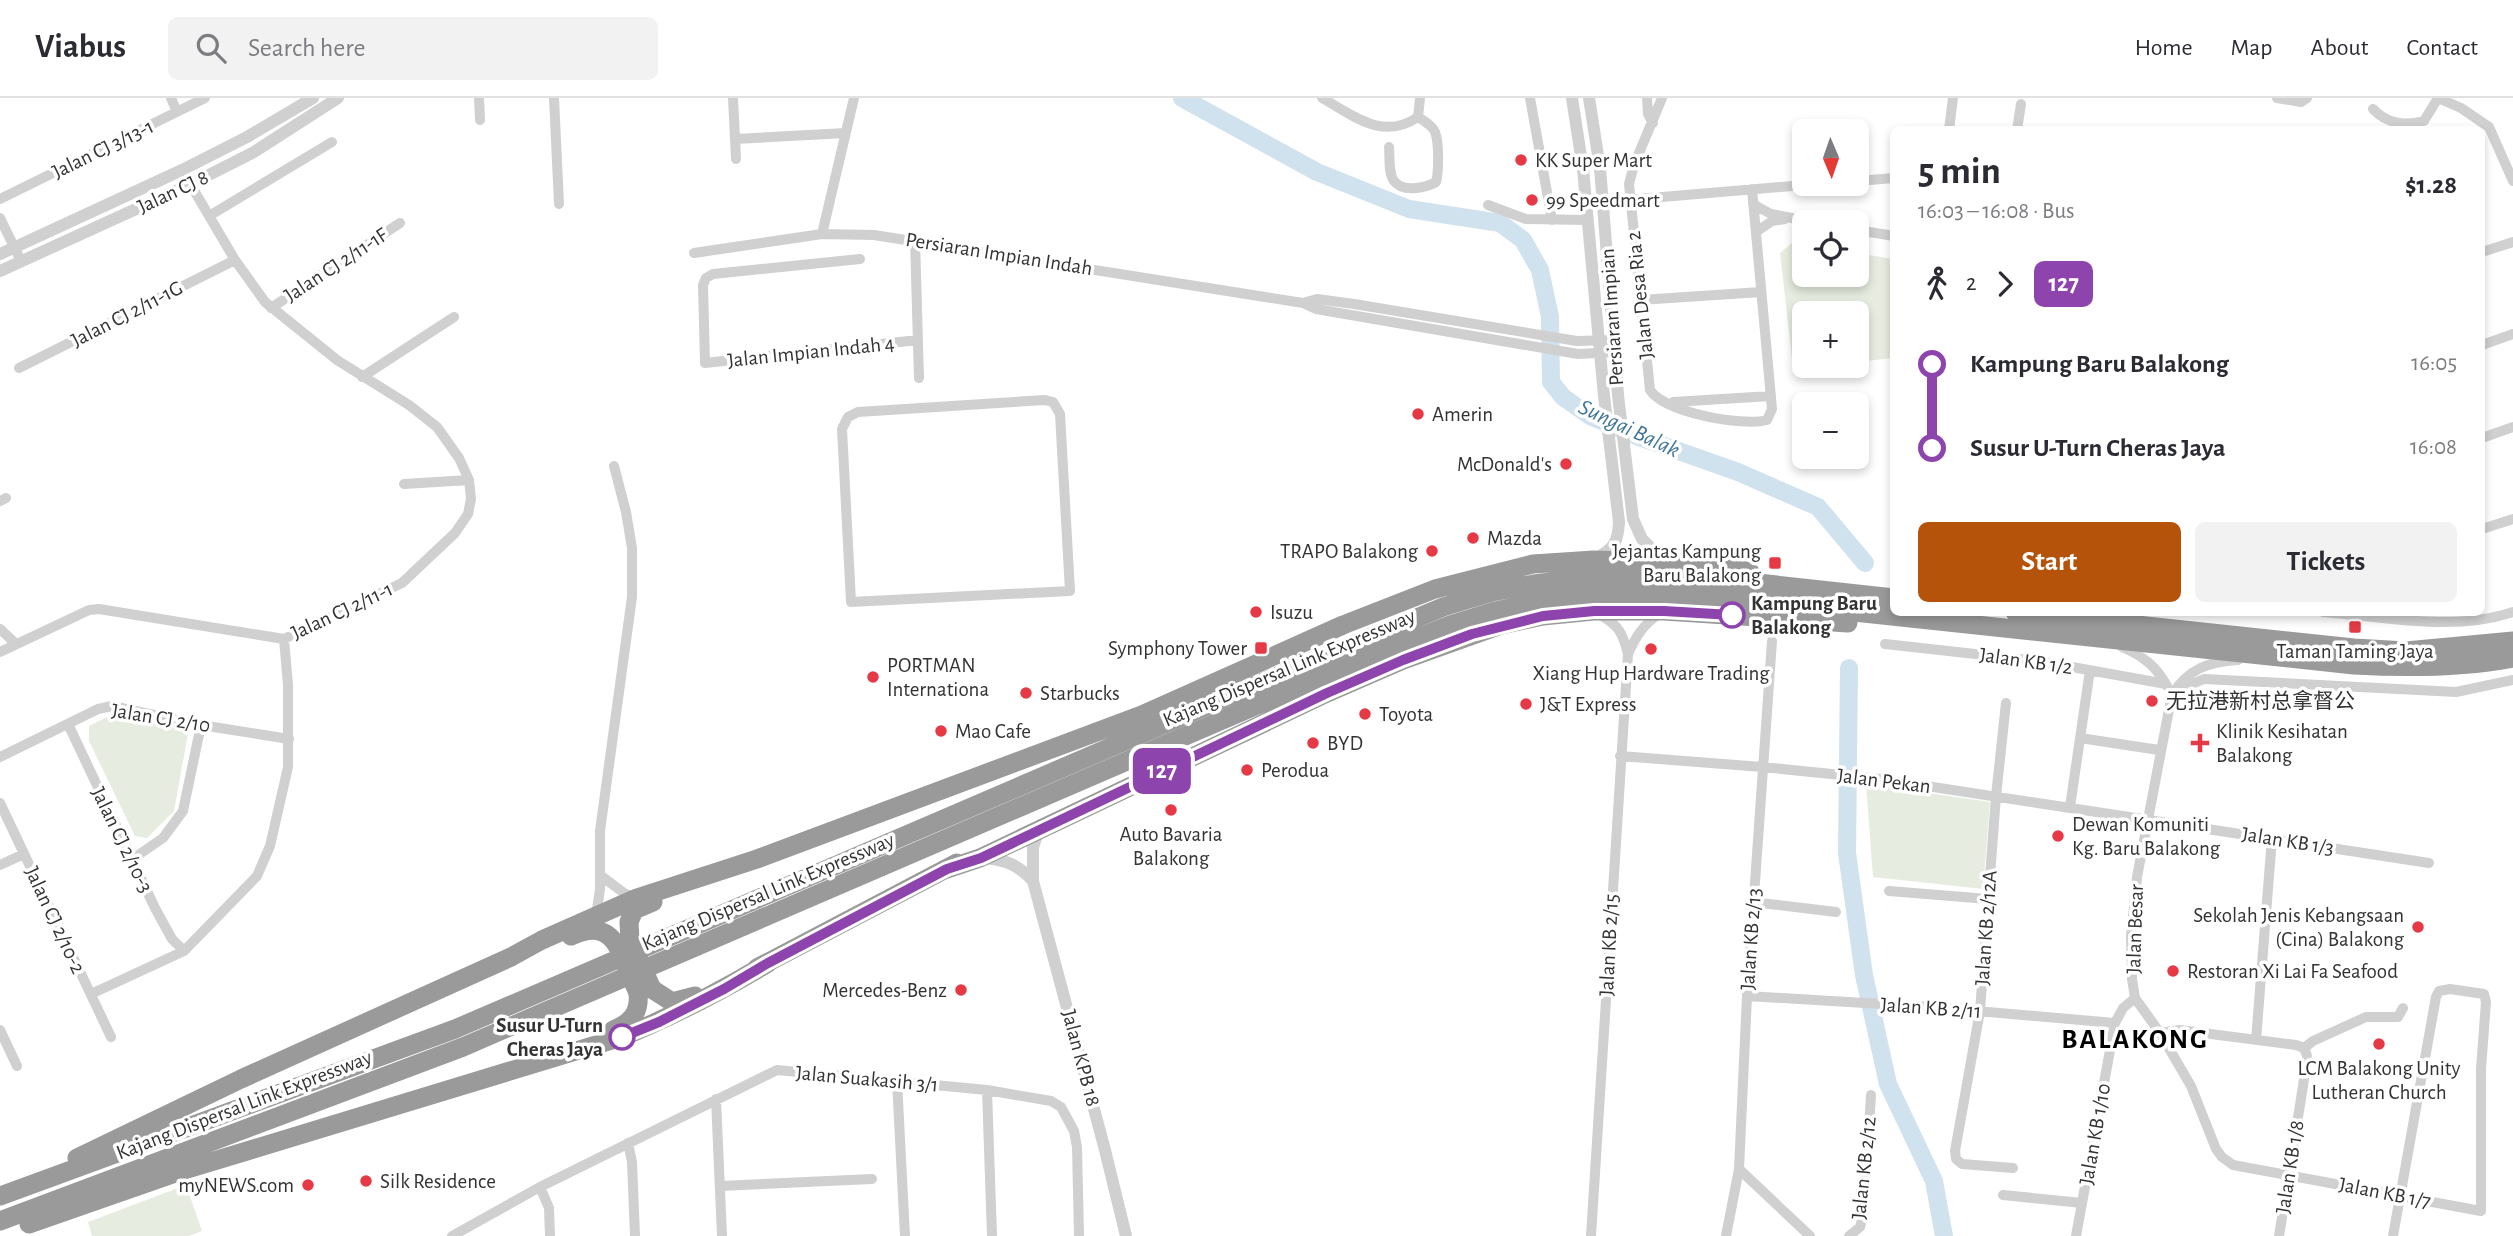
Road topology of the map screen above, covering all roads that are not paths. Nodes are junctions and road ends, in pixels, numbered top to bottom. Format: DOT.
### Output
graph roads {
  1 [pos="171,98"];
  2 [pos="205,98"];
  3 [pos="313,98"];
  4 [pos="338,98"];
  5 [pos="479,98"];
  6 [pos="554,98"];
  7 [pos="733,98"];
  8 [pos="854,98"];
  9 [pos="1322,98"];
  10 [pos="1420,98"];
  11 [pos="1530,98"];
  12 [pos="1572,98"];
  13 [pos="1589,98"];
  14 [pos="1647,98"];
  15 [pos="1662,98"];
  16 [pos="1953,98"];
  17 [pos="2277,98"];
  18 [pos="2307,98"];
  19 [pos="2438,98"];
  20 [pos="2021,104"];
  21 [pos="2373,109"];
  22 [pos="177,112"];
  23 [pos="1418,117"];
  24 [pos="480,120"];
  25 [pos="1653,122"];
  26 [pos="1950,126"];
  27 [pos="2018,126"];
  28 [pos="846,133"];
  29 [pos="735,139"];
  30 [pos="332,142"];
  31 [pos="1390,147"];
  32 [pos="736,159"];
  33 [pos="1583,169"];
  34 [pos="182,170"];
  35 [pos="1890,178"];
  36 [pos="1869,180"];
  37 [pos="2513,181"];
  38 [pos="191,184"];
  39 [pos="1792,186"];
  40 [pos="1752,189"];
  41 [pos="0,199"];
  42 [pos="1630,200"];
  43 [pos="1603,202"];
  44 [pos="559,204"];
  45 [pos="1753,204"];
  46 [pos="1488,205"];
  47 [pos="209,216"];
  48 [pos="1788,218"];
  49 [pos="1792,219"];
  50 [pos="1552,220"];
  51 [pos="1588,220"];
  52 [pos="1,222"];
  53 [pos="400,223"];
  54 [pos="1756,232"];
  55 [pos="1869,232"];
  56 [pos="822,234"];
  57 [pos="1890,235"];
  58 [pos="1590,236"];
  59 [pos="915,240"];
  60 [pos="2513,242"];
  61 [pos="14,247"];
  62 [pos="2485,251"];
  63 [pos="694,253"];
  64 [pos="0,254"];
  65 [pos="860,258"];
  66 [pos="235,260"];
  67 [pos="21,261"];
  68 [pos="0,271"];
  69 [pos="1761,292"];
  70 [pos="1640,300"];
  71 [pos="271,307"];
  72 [pos="454,317"];
  73 [pos="2513,334"];
  74 [pos="1520,337"];
  75 [pos="918,340"];
  76 [pos="2485,344"];
  77 [pos="1614,346"];
  78 [pos="1599,347"];
  79 [pos="19,368"];
  80 [pos="362,377"];
  81 [pos="919,378"];
  82 [pos="1771,396"];
  83 [pos="1665,403"];
  84 [pos="2513,427"];
  85 [pos="2485,437"];
  86 [pos="614,466"];
  87 [pos="469,480"];
  88 [pos="404,484"];
  89 [pos="2513,519"];
  90 [pos="2485,528"];
  91 [pos="1594,560"];
  92 [pos="1671,562"];
  93 [pos="1776,584"];
  94 [pos="950,598"];
  95 [pos="1890,598"];
  96 [pos="950,611"];
  97 [pos="1594,611"];
  98 [pos="1664,611"];
  99 [pos="2513,612"];
  100 [pos="1890,615"];
  101 [pos="1898,616"];
  102 [pos="2052,616"];
  103 [pos="2375,616"];
  104 [pos="1918,618"];
  105 [pos="0,629"];
  106 [pos="284,639"];
  107 [pos="2107,640"];
  108 [pos="1772,641"];
  109 [pos="2513,641"];
  110 [pos="16,644"];
  111 [pos="1885,644"];
  112 [pos="0,652"];
  113 [pos="1628,654"];
  114 [pos="2275,657"];
  115 [pos="2513,658"];
  116 [pos="2090,670"];
  117 [pos="2513,680"];
  118 [pos="2170,693"];
  119 [pos="2006,703"];
  120 [pos="68,724"];
  121 [pos="201,724"];
  122 [pos="289,738"];
  123 [pos="2080,738"];
  124 [pos="1166,744"];
  125 [pos="2159,750"];
  126 [pos="0,757"];
  127 [pos="1620,757"];
  128 [pos="1762,767"];
  129 [pos="1996,796"];
  130 [pos="0,803"];
  131 [pos="2070,807"];
  132 [pos="2146,819"];
  133 [pos="1040,829"];
  134 [pos="2272,838"];
  135 [pos="24,854"];
  136 [pos="981,858"];
  137 [pos="131,860"];
  138 [pos="2429,863"];
  139 [pos="0,865"];
  140 [pos="947,869"];
  141 [pos="710,874"];
  142 [pos="600,875"];
  143 [pos="1033,881"];
  144 [pos="1889,891"];
  145 [pos="637,898"];
  146 [pos="1988,899"];
  147 [pos="1753,902"];
  148 [pos="1836,912"];
  149 [pos="596,916"];
  150 [pos="624,944"];
  151 [pos="184,951"];
  152 [pos="511,957"];
  153 [pos="768,963"];
  154 [pos="645,991"];
  155 [pos="91,995"];
  156 [pos="1747,996"];
  157 [pos="2135,999"];
  158 [pos="2403,1008"];
  159 [pos="1980,1011"];
  160 [pos="2115,1023"];
  161 [pos="0,1030"];
  162 [pos="2160,1033"];
  163 [pos="111,1037"];
  164 [pos="2256,1040"];
  165 [pos="2305,1052"];
  166 [pos="538,1062"];
  167 [pos="17,1066"];
  168 [pos="897,1081"];
  169 [pos="987,1090"];
  170 [pos="1871,1095"];
  171 [pos="716,1099"];
  172 [pos="628,1143"];
  173 [pos="2013,1168"];
  174 [pos="1738,1170"];
  175 [pos="2288,1174"];
  176 [pos="872,1179"];
  177 [pos="28,1186"];
  178 [pos="720,1186"];
  179 [pos="540,1187"];
  180 [pos="2003,1195"];
  181 [pos="0,1196"];
  182 [pos="2401,1196"];
  183 [pos="2082,1203"];
  184 [pos="0,1222"];
  185 [pos="0,1234"];
  186 [pos="452,1236"];
  187 [pos="550,1236"];
  188 [pos="635,1236"];
  189 [pos="722,1236"];
  190 [pos="905,1236"];
  191 [pos="992,1236"];
  192 [pos="1079,1236"];
  193 [pos="1126,1236"];
  194 [pos="1591,1236"];
  195 [pos="1726,1236"];
  196 [pos="1810,1236"];
  197 [pos="1849,1236"];
  198 [pos="2076,1236"];
  199 [pos="2278,1236"];
  200 [pos="2393,1236"];
  1 -- 22 [label="street"];
  2 -- 22 [label="street, Jalan CJ 3/13-1"];
  3 -- 34 [label="street, Jalan CJ 8"];
  4 -- 38 [label="street, Jalan CJ 8"];
  5 -- 24 [label="street"];
  6 -- 44 [label="street"];
  7 -- 29 [label="street"];
  8 -- 28 [label="street"];
  9 -- 23 [label="street"];
  10 -- 23 [label="street"];
  11 -- 50 [label="street"];
  12 -- 33 [label="street, Persiaran Impian"];
  13 -- 43 [label="street, Persiaran Impian"];
  14 -- 25 [label="street"];
  15 -- 25 [label="street, Jalan Desa Ria 2"];
  16 -- 26 [label="street"];
  17 -- 18 [label="street"];
  19 -- 21 [label="street"];
  19 -- 37 [label="street"];
  20 -- 27 [label="street"];
  22 -- 41 [label="street, Jalan CJ 3/13-1"];
  23 -- 31 [label="street"];
  25 -- 42 [label="street, Jalan Desa Ria 2"];
  28 -- 29 [label="street"];
  28 -- 56 [label="street"];
  29 -- 32 [label="street"];
  30 -- 47 [label="street"];
  33 -- 43 [label="street"];
  33 -- 51 [label="street, Persiaran Impian"];
  34 -- 38 [label="street"];
  34 -- 61 [label="street, Jalan CJ 8"];
  35 -- 36 [label="street"];
  38 -- 47 [label="street"];
  38 -- 67 [label="street, Jalan CJ 8"];
  39 -- 40 [label="street"];
  40 -- 42 [label="street"];
  40 -- 45 [label="street"];
  42 -- 43 [label="street"];
  42 -- 70 [label="street, Jalan Desa Ria 2"];
  43 -- 58 [label="street"];
  43 -- 77 [label="street, Persiaran Impian"];
  45 -- 48 [label="street"];
  45 -- 54 [label="street"];
  46 -- 50 [label="street"];
  47 -- 66 [label="street"];
  48 -- 49 [label="street"];
  48 -- 54 [label="street"];
  50 -- 51 [label="street"];
  51 -- 58 [label="street, Persiaran Impian"];
  52 -- 61 [label="street"];
  53 -- 71 [label="street, Jalan CJ 2/11-1F"];
  54 -- 69 [label="street"];
  55 -- 57 [label="street"];
  56 -- 59 [label="street, Persiaran Impian Indah"];
  56 -- 63 [label="street, Persiaran Impian Indah"];
  58 -- 78 [label="street, Persiaran Impian"];
  59 -- 74 [label="street, Persiaran Impian Indah"];
  59 -- 75 [label="street"];
  60 -- 62 [label="street"];
  61 -- 64 [label="street, Jalan CJ 8"];
  61 -- 67 [label="street"];
  65 -- 75 [label="street, Jalan Impian Indah 4"];
  66 -- 71 [label="street"];
  66 -- 79 [label="street, Jalan CJ 2/11-1G"];
  67 -- 68 [label="street, Jalan CJ 8"];
  69 -- 70 [label="street"];
  69 -- 82 [label="street"];
  70 -- 83 [label="street, Jalan Desa Ria 2"];
  71 -- 80 [label="street"];
  72 -- 80 [label="street"];
  73 -- 76 [label="street"];
  74 -- 78 [label="street, Persiaran Impian Indah"];
  74 -- 78 [label="street, Persiaran Impian Indah"];
  75 -- 81 [label="street"];
  77 -- 78 [label="street, Persiaran Impian Indah"];
  77 -- 92 [label="street, Persiaran Impian"];
  78 -- 91 [label="street, Persiaran Impian"];
  80 -- 87 [label="street"];
  82 -- 83 [label="street"];
  82 -- 83 [label="street"];
  84 -- 85 [label="street"];
  86 -- 142 [label="street"];
  87 -- 88 [label="street"];
  87 -- 106 [label="street, Jalan CJ 2/11-1"];
  89 -- 90 [label="street"];
  91 -- 92 [label="highway"];
  91 -- 141 [label="highway"];
  92 -- 93 [label="highway"];
  93 -- 95 [label="highway, Kajang Dispersal Link Expressway"];
  93 -- 177 [label="highway, Kajang Dispersal Link Expressway"];
  94 -- 94 [label="street"];
  94 -- 96 [label="street"];
  97 -- 98 [label="highway"];
  97 -- 113 [label="street, Jalan KB 2/15"];
  97 -- 133 [label="highway"];
  98 -- 104 [label="highway"];
  98 -- 113 [label="street, Jalan KB 2/15"];
  99 -- 103 [label="street"];
  100 -- 124 [label="highway, Kajang Dispersal Link Expressway"];
  101 -- 104 [label="highway, Kajang Dispersal Link Expressway"];
  102 -- 109 [label="highway"];
  104 -- 107 [label="highway, Kajang Dispersal Link Expressway"];
  105 -- 110 [label="street"];
  106 -- 110 [label="street, Jalan CJ 2/11-1"];
  106 -- 122 [label="street"];
  107 -- 114 [label="highway, Kajang Dispersal Link Expressway"];
  107 -- 118 [label="street"];
  108 -- 128 [label="street, Jalan KB 2/13"];
  110 -- 112 [label="street, Jalan CJ 2/11-1"];
  111 -- 116 [label="street, Jalan KB 1/2"];
  113 -- 127 [label="street, Jalan KB 2/15"];
  114 -- 115 [label="highway, Kajang Dispersal Link Expressway"];
  114 -- 118 [label="street"];
  116 -- 118 [label="street, Jalan KB 1/2"];
  116 -- 123 [label="street"];
  117 -- 118 [label="street"];
  118 -- 125 [label="street, Jalan Besar"];
  119 -- 129 [label="street, Jalan KB 2/12A"];
  120 -- 121 [label="street, Jalan CJ 2/10"];
  120 -- 126 [label="street, Jalan CJ 2/10"];
  120 -- 137 [label="street, Jalan CJ 2/10-3"];
  121 -- 122 [label="street, Jalan CJ 2/10"];
  121 -- 137 [label="street"];
  122 -- 151 [label="street"];
  123 -- 125 [label="street"];
  123 -- 131 [label="street"];
  124 -- 140 [label="highway"];
  124 -- 184 [label="highway, Kajang Dispersal Link Expressway"];
  125 -- 132 [label="street, Jalan Besar"];
  127 -- 128 [label="street, Jalan Pekan"];
  127 -- 194 [label="street, Jalan KB 2/15"];
  128 -- 129 [label="street, Jalan Pekan"];
  128 -- 147 [label="street, Jalan KB 2/13"];
  129 -- 131 [label="street, Jalan Pekan"];
  129 -- 146 [label="street, Jalan KB 2/12A"];
  130 -- 135 [label="street, Jalan CJ 2/10-2"];
  131 -- 132 [label="street, Jalan Pekan"];
  132 -- 134 [label="street, Jalan KB 1/3"];
  132 -- 157 [label="street, Jalan Besar"];
  133 -- 136 [label="highway"];
  133 -- 143 [label="street, Jalan KPB 18"];
  134 -- 138 [label="street, Jalan KB 1/3"];
  134 -- 164 [label="street"];
  135 -- 139 [label="street"];
  135 -- 155 [label="street, Jalan CJ 2/10-2"];
  136 -- 140 [label="highway"];
  136 -- 143 [label="street"];
  137 -- 151 [label="street, Jalan CJ 2/10-3"];
  140 -- 153 [label="highway"];
  141 -- 145 [label="highway"];
  141 -- 150 [label="highway"];
  142 -- 145 [label="street"];
  142 -- 149 [label="street"];
  143 -- 193 [label="street, Jalan KPB 18"];
  144 -- 146 [label="street"];
  145 -- 149 [label="highway"];
  146 -- 159 [label="street, Jalan KB 2/12A"];
  147 -- 148 [label="street"];
  147 -- 156 [label="street, Jalan KB 2/13"];
  149 -- 152 [label="highway"];
  150 -- 152 [label="highway"];
  150 -- 154 [label="highway, bridge"];
  151 -- 155 [label="street"];
  152 -- 177 [label="highway"];
  153 -- 154 [label="highway"];
  153 -- 166 [label="highway"];
  154 -- 166 [label="highway"];
  155 -- 163 [label="street, Jalan CJ 2/10-2"];
  156 -- 159 [label="street, Jalan KB 2/11"];
  156 -- 174 [label="street, Jalan KB 2/13"];
  157 -- 160 [label="street, Jalan KB 1/10"];
  157 -- 162 [label="street, Jalan Besar"];
  158 -- 165 [label="street"];
  159 -- 160 [label="street, Jalan KB 2/11"];
  159 -- 173 [label="street, Jalan KB 2/12A"];
  160 -- 183 [label="street, Jalan KB 1/10"];
  161 -- 167 [label="street"];
  162 -- 164 [label="street"];
  162 -- 175 [label="street, Jalan Besar"];
  164 -- 165 [label="street"];
  165 -- 175 [label="street, Jalan KB 1/8"];
  166 -- 185 [label="highway"];
  168 -- 169 [label="street, Jalan Suakasih 3/1"];
  168 -- 171 [label="street, Jalan Suakasih 3/1"];
  168 -- 190 [label="street"];
  169 -- 191 [label="street"];
  169 -- 192 [label="street, Jalan Suakasih 3/1"];
  170 -- 197 [label="street, Jalan KB 2/12"];
  171 -- 172 [label="street, Jalan Suakasih 3/1"];
  171 -- 178 [label="street"];
  172 -- 179 [label="street, Jalan Suakasih 3/1"];
  172 -- 188 [label="street"];
  174 -- 195 [label="street, Jalan KB 2/13"];
  174 -- 196 [label="street"];
  175 -- 182 [label="street, Jalan KB 1/7"];
  175 -- 199 [label="street, Jalan KB 1/8"];
  176 -- 178 [label="street"];
  177 -- 181 [label="highway, Kajang Dispersal Link Expressway"];
  178 -- 189 [label="street"];
  179 -- 186 [label="street, Jalan Suakasih 3/1"];
  179 -- 187 [label="street"];
  180 -- 183 [label="street"];
  182 -- 182 [label="street, Jalan KB 1/7"];
  182 -- 200 [label="street"];
  183 -- 198 [label="street, Jalan KB 1/10"];
}
